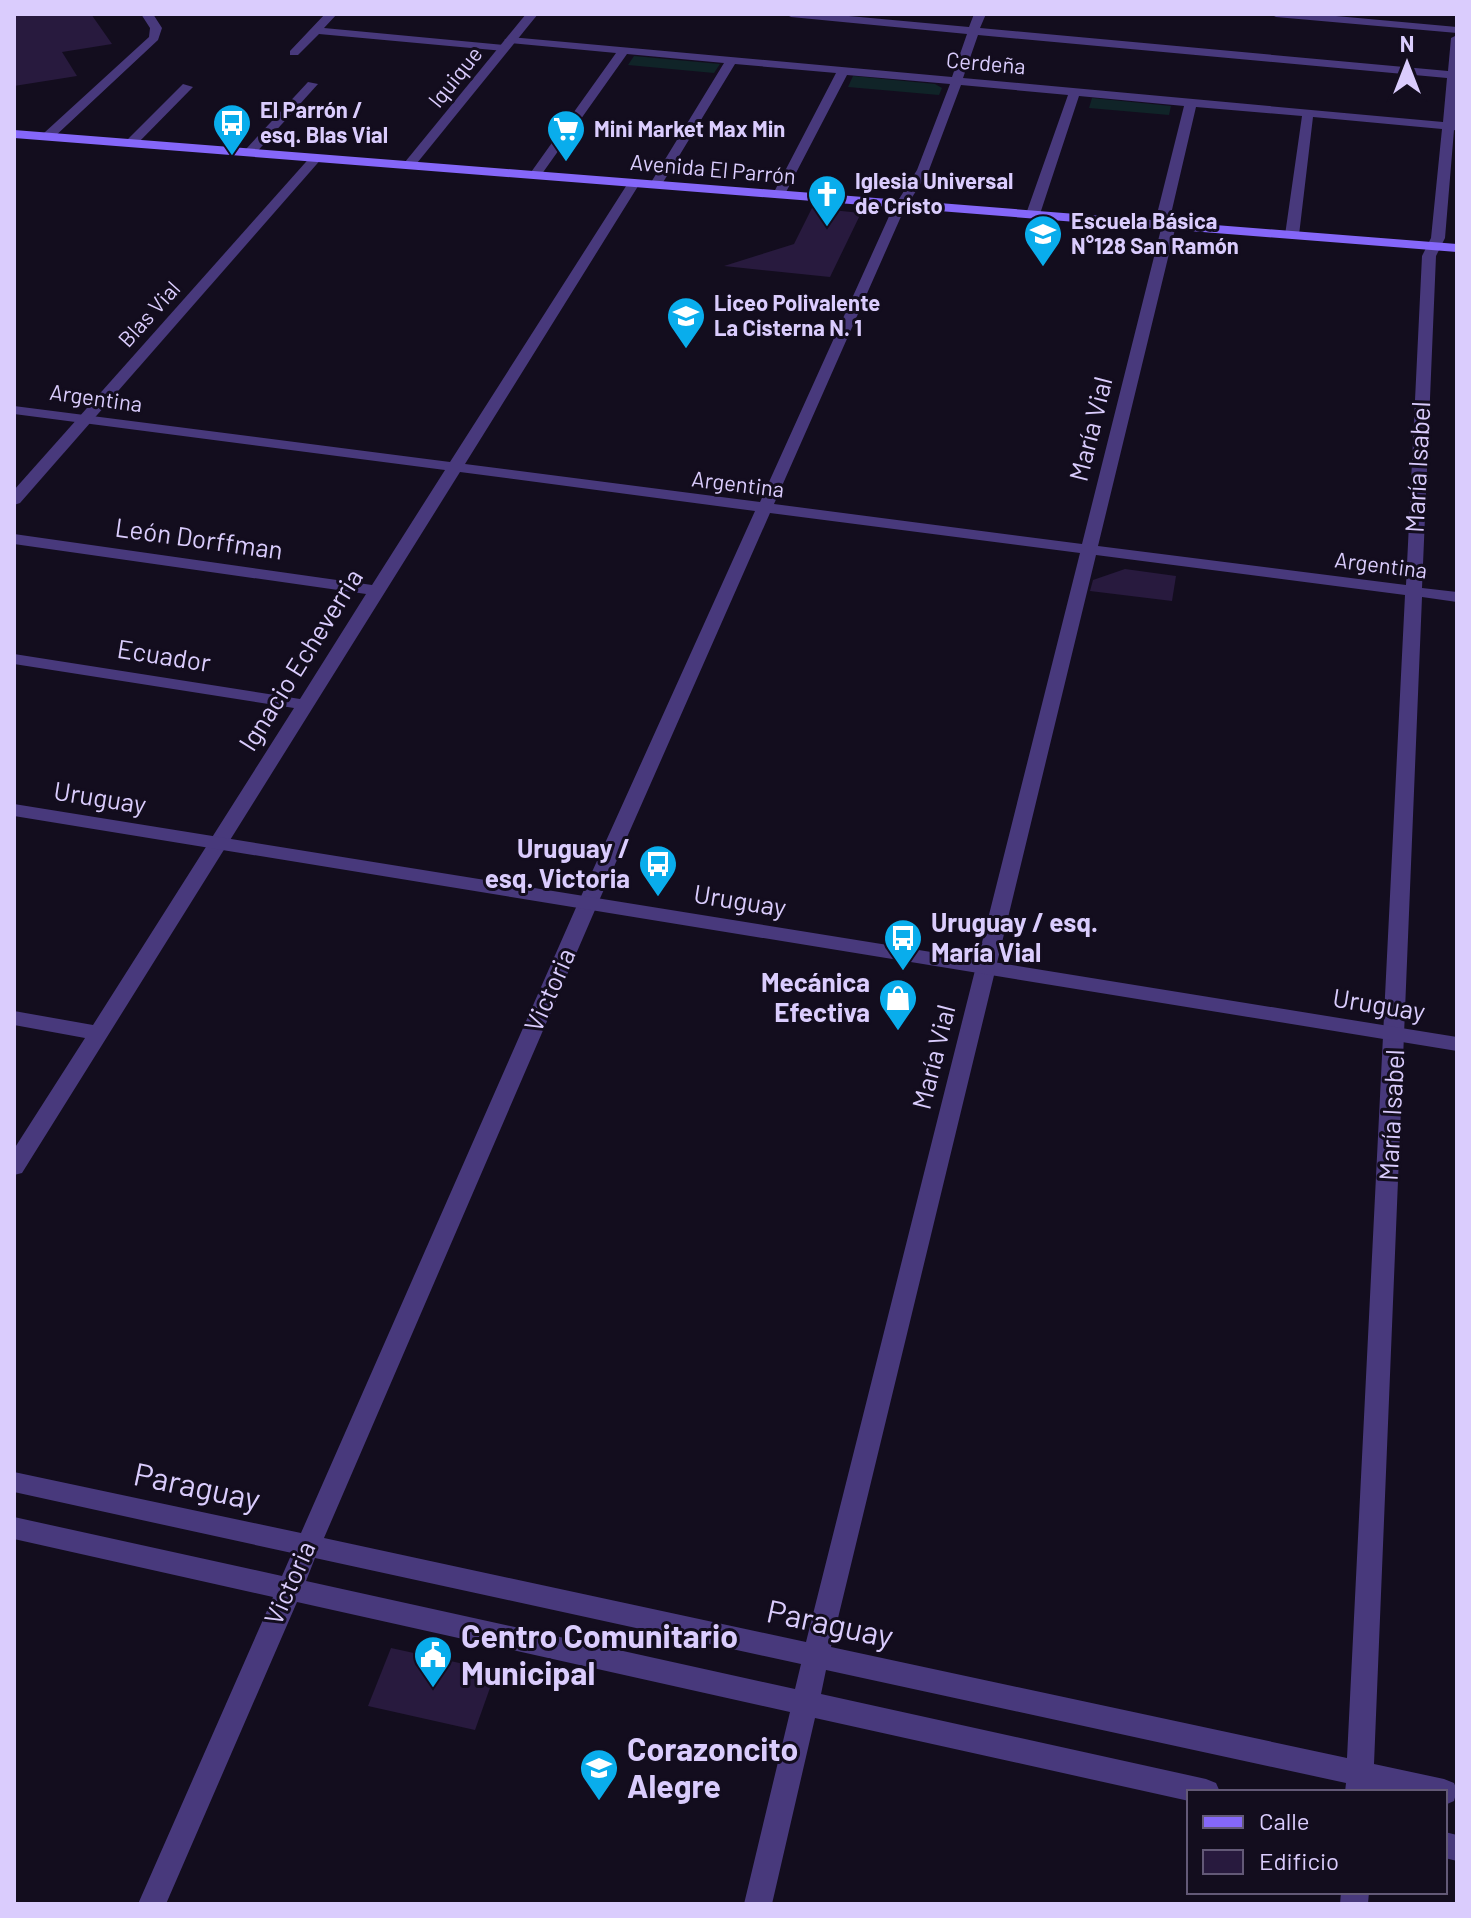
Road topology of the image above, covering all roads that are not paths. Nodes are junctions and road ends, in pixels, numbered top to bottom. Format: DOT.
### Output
graph roads {
  1 [pos="147,14"];
  2 [pos="331,14"];
  3 [pos="532,14"];
  4 [pos="791,14"];
  5 [pos="980,14"];
  6 [pos="1276,14"];
  7 [pos="315,30"];
  8 [pos="1457,30"];
  9 [pos="973,31"];
  10 [pos="1457,38"];
  11 [pos="507,44"];
  12 [pos="624,50"];
  13 [pos="294,53"];
  14 [pos="732,60"];
  15 [pos="844,70"];
  16 [pos="1453,75"];
  17 [pos="958,80"];
  18 [pos="312,84"];
  19 [pos="187,87"];
  20 [pos="1075,91"];
  21 [pos="1191,102"];
  22 [pos="1308,113"];
  23 [pos="1453,127"];
  24 [pos="17,136"];
  25 [pos="48,136"];
  26 [pos="131,143"];
  27 [pos="250,152"];
  28 [pos="317,157"];
  29 [pos="409,165"];
  30 [pos="535,175"];
  31 [pos="634,183"];
  32 [pos="656,184"];
  33 [pos="779,194"];
  34 [pos="904,204"];
  35 [pos="1033,214"];
  36 [pos="1169,225"];
  37 [pos="1292,235"];
  38 [pos="1434,246"];
  39 [pos="1457,248"];
  40 [pos="14,410"];
  41 [pos="85,419"];
  42 [pos="455,468"];
  43 [pos="14,500"];
  44 [pos="765,510"];
  45 [pos="14,539"];
  46 [pos="1090,551"];
  47 [pos="378,591"];
  48 [pos="1412,591"];
  49 [pos="1457,597"];
  50 [pos="14,659"];
  51 [pos="306,705"];
  52 [pos="14,810"];
  53 [pos="219,843"];
  54 [pos="588,903"];
  55 [pos="986,967"];
  56 [pos="14,1018"];
  57 [pos="99,1033"];
  58 [pos="1396,1033"];
  59 [pos="1457,1044"];
  60 [pos="14,1167"];
  61 [pos="14,1482"];
  62 [pos="14,1528"];
  63 [pos="307,1546"];
  64 [pos="289,1587"];
  65 [pos="816,1656"];
  66 [pos="807,1703"];
  67 [pos="1360,1783"];
  68 [pos="1197,1790"];
  69 [pos="1425,1790"];
  70 [pos="152,1904"];
  71 [pos="758,1904"];
  1 -- 25 [label="street"];
  2 -- 7 [label="street"];
  3 -- 11 [label="street, Iquique"];
  4 -- 9 [label="street"];
  5 -- 9 [label="street, Victoria"];
  6 -- 8 [label="street"];
  7 -- 11 [label="street, Cerdeña"];
  7 -- 13 [label="street"];
  9 -- 16 [label="street"];
  9 -- 17 [label="street, Victoria"];
  10 -- 16 [label="street, María Isabel"];
  11 -- 12 [label="street, Cerdeña"];
  11 -- 29 [label="street, Iquique"];
  12 -- 14 [label="street, Cerdeña"];
  12 -- 30 [label="street"];
  14 -- 15 [label="street, Cerdeña"];
  14 -- 32 [label="street"];
  15 -- 17 [label="street, Cerdeña"];
  15 -- 33 [label="street"];
  16 -- 23 [label="street, María Isabel"];
  17 -- 20 [label="street, Cerdeña"];
  17 -- 34 [label="street, Victoria"];
  18 -- 27 [label="street"];
  19 -- 26 [label="street"];
  20 -- 21 [label="street, Cerdeña"];
  20 -- 35 [label="street"];
  21 -- 22 [label="street, Cerdeña"];
  21 -- 36 [label="street, María Vial"];
  22 -- 23 [label="street, Cerdeña"];
  22 -- 37 [label="street"];
  23 -- 38 [label="street, María Isabel"];
  24 -- 25 [label="main road, Avenida El Parrón"];
  25 -- 26 [label="main road, Avenida El Parrón"];
  26 -- 27 [label="main road, Avenida El Parrón"];
  27 -- 28 [label="main road, Avenida El Parrón"];
  28 -- 29 [label="main road, Avenida El Parrón"];
  28 -- 41 [label="street, Blas Vial"];
  29 -- 30 [label="main road, Avenida El Parrón"];
  30 -- 31 [label="main road, Avenida El Parrón"];
  31 -- 32 [label="main road, Avenida El Parrón"];
  31 -- 42 [label="street, Ignacio Echeverria"];
  32 -- 33 [label="main road, Avenida El Parrón"];
  33 -- 34 [label="main road, Avenida El Parrón"];
  34 -- 35 [label="main road, Avenida El Parrón"];
  34 -- 44 [label="street, Victoria"];
  35 -- 36 [label="main road, Avenida El Parrón"];
  36 -- 37 [label="main road, Avenida El Parrón"];
  36 -- 46 [label="street, María Vial"];
  37 -- 38 [label="main road, Avenida El Parrón"];
  38 -- 39 [label="main road, Avenida El Parrón"];
  38 -- 48 [label="street, María Isabel"];
  40 -- 41 [label="street, Argentina"];
  41 -- 42 [label="street, Argentina"];
  41 -- 43 [label="street, Blas Vial"];
  42 -- 44 [label="street, Argentina"];
  42 -- 47 [label="street, Ignacio Echeverria"];
  44 -- 46 [label="street, Argentina"];
  44 -- 54 [label="street, Victoria"];
  45 -- 47 [label="street, León Dorffman"];
  46 -- 48 [label="street, Argentina"];
  46 -- 55 [label="street, María Vial"];
  47 -- 51 [label="street, Ignacio Echeverria"];
  48 -- 49 [label="street, Argentina"];
  48 -- 58 [label="street, María Isabel"];
  50 -- 51 [label="street, Ecuador"];
  51 -- 53 [label="street, Ignacio Echeverria"];
  52 -- 53 [label="street, Uruguay"];
  53 -- 54 [label="street, Uruguay"];
  53 -- 57 [label="street, Ignacio Echeverria"];
  54 -- 55 [label="street, Uruguay"];
  54 -- 63 [label="street, Victoria"];
  55 -- 58 [label="street, Uruguay"];
  55 -- 65 [label="street, María Vial"];
  56 -- 57 [label="street"];
  57 -- 60 [label="street, Ignacio Echeverria"];
  58 -- 59 [label="street, Uruguay"];
  58 -- 67 [label="street, María Isabel"];
  61 -- 63 [label="street, Paraguay"];
  62 -- 64 [label="street"];
  63 -- 64 [label="street, Victoria"];
  63 -- 65 [label="street, Paraguay"];
  64 -- 66 [label="street"];
  64 -- 70 [label="street, Victoria"];
  65 -- 66 [label="street, María Vial"];
  65 -- 67 [label="street, Paraguay"];
  66 -- 68 [label="street"];
  66 -- 71 [label="street, María Vial"];
  67 -- 69 [label="street, Paraguay"];
}
